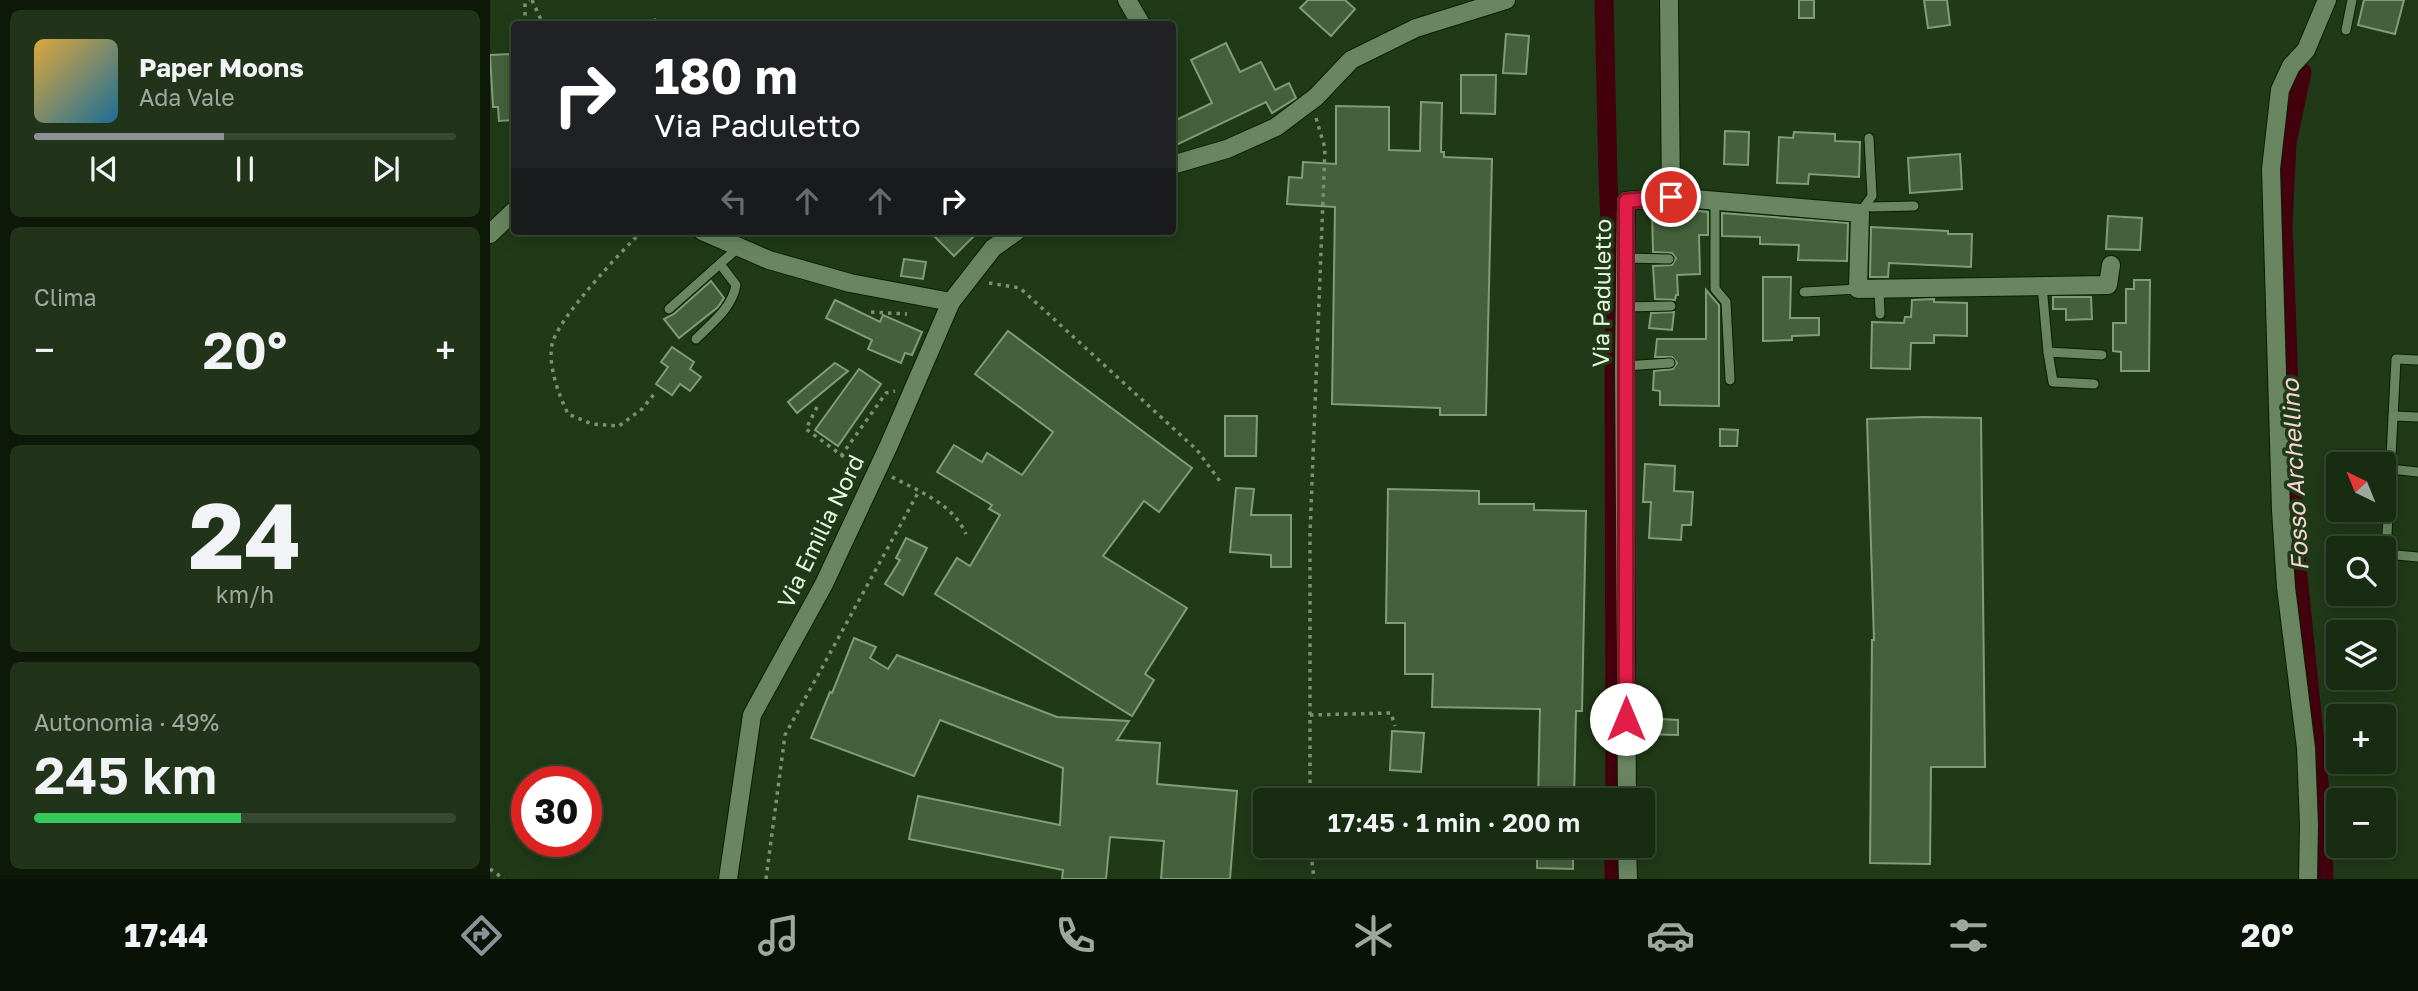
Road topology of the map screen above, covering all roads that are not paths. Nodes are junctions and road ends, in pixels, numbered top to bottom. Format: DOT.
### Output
graph roads {
  1 [pos="1128,0"];
  2 [pos="1506,0"];
  3 [pos="1669,0"];
  4 [pos="2327,0"];
  5 [pos="2352,0"];
  6 [pos="1139,21"];
  7 [pos="2346,30"];
  8 [pos="1869,138"];
  9 [pos="1176,164"];
  10 [pos="1671,197"];
  11 [pos="1715,200"];
  12 [pos="1914,206"];
  13 [pos="1864,208"];
  14 [pos="511,215"];
  15 [pos="490,234"];
  16 [pos="712,235"];
  17 [pos="1011,235"];
  18 [pos="740,247"];
  19 [pos="1625,258"];
  20 [pos="1669,259"];
  21 [pos="720,264"];
  22 [pos="2111,265"];
  23 [pos="2042,286"];
  24 [pos="1879,288"];
  25 [pos="1858,289"];
  26 [pos="1804,292"];
  27 [pos="951,302"];
  28 [pos="1671,306"];
  29 [pos="1625,307"];
  30 [pos="669,309"];
  31 [pos="1880,314"];
  32 [pos="696,339"];
  33 [pos="2048,352"];
  34 [pos="2102,355"];
  35 [pos="2418,360"];
  36 [pos="1670,363"];
  37 [pos="1624,366"];
  38 [pos="1730,380"];
  39 [pos="2094,384"];
  40 [pos="2393,416"];
  41 [pos="2418,417"];
  42 [pos="2391,452"];
  43 [pos="2396,470"];
  44 [pos="2418,472"];
  45 [pos="2388,522"];
  46 [pos="2418,557"];
  47 [pos="1627,788"];
  48 [pos="1627,858"];
  49 [pos="728,879"];
  50 [pos="1628,879"];
  51 [pos="2308,879"];
  1 -- 6 [label="street"];
  2 -- 9 [label="street"];
  3 -- 10 [label="street"];
  4 -- 51 [label="street"];
  5 -- 7 [label="lane"];
  8 -- 13 [label="lane"];
  10 -- 11 [label="street, Via Paduletto"];
  10 -- 19 [label="street, Via Paduletto"];
  11 -- 13 [label="street, Via Paduletto"];
  11 -- 38 [label="lane"];
  12 -- 13 [label="lane"];
  13 -- 25 [label="street"];
  14 -- 15 [label="street"];
  16 -- 18 [label="street"];
  17 -- 27 [label="street, Via Emilia Nord"];
  18 -- 21 [label="lane"];
  18 -- 27 [label="street"];
  19 -- 20 [label="lane"];
  19 -- 29 [label="street, Via Paduletto"];
  21 -- 30 [label="lane"];
  21 -- 32 [label="lane"];
  22 -- 23 [label="street"];
  23 -- 24 [label="street"];
  23 -- 33 [label="lane"];
  24 -- 25 [label="street"];
  24 -- 31 [label="lane"];
  25 -- 26 [label="lane"];
  27 -- 49 [label="street, Via Emilia Nord"];
  28 -- 29 [label="lane"];
  29 -- 37 [label="street, Via Paduletto"];
  33 -- 34 [label="lane"];
  33 -- 39 [label="lane"];
  35 -- 40 [label="lane"];
  36 -- 37 [label="lane"];
  37 -- 47 [label="street, Via Paduletto"];
  40 -- 41 [label="lane"];
  40 -- 42 [label="lane"];
  43 -- 44 [label="lane"];
  45 -- 46 [label="lane"];
  48 -- 50 [label="street"];
}
